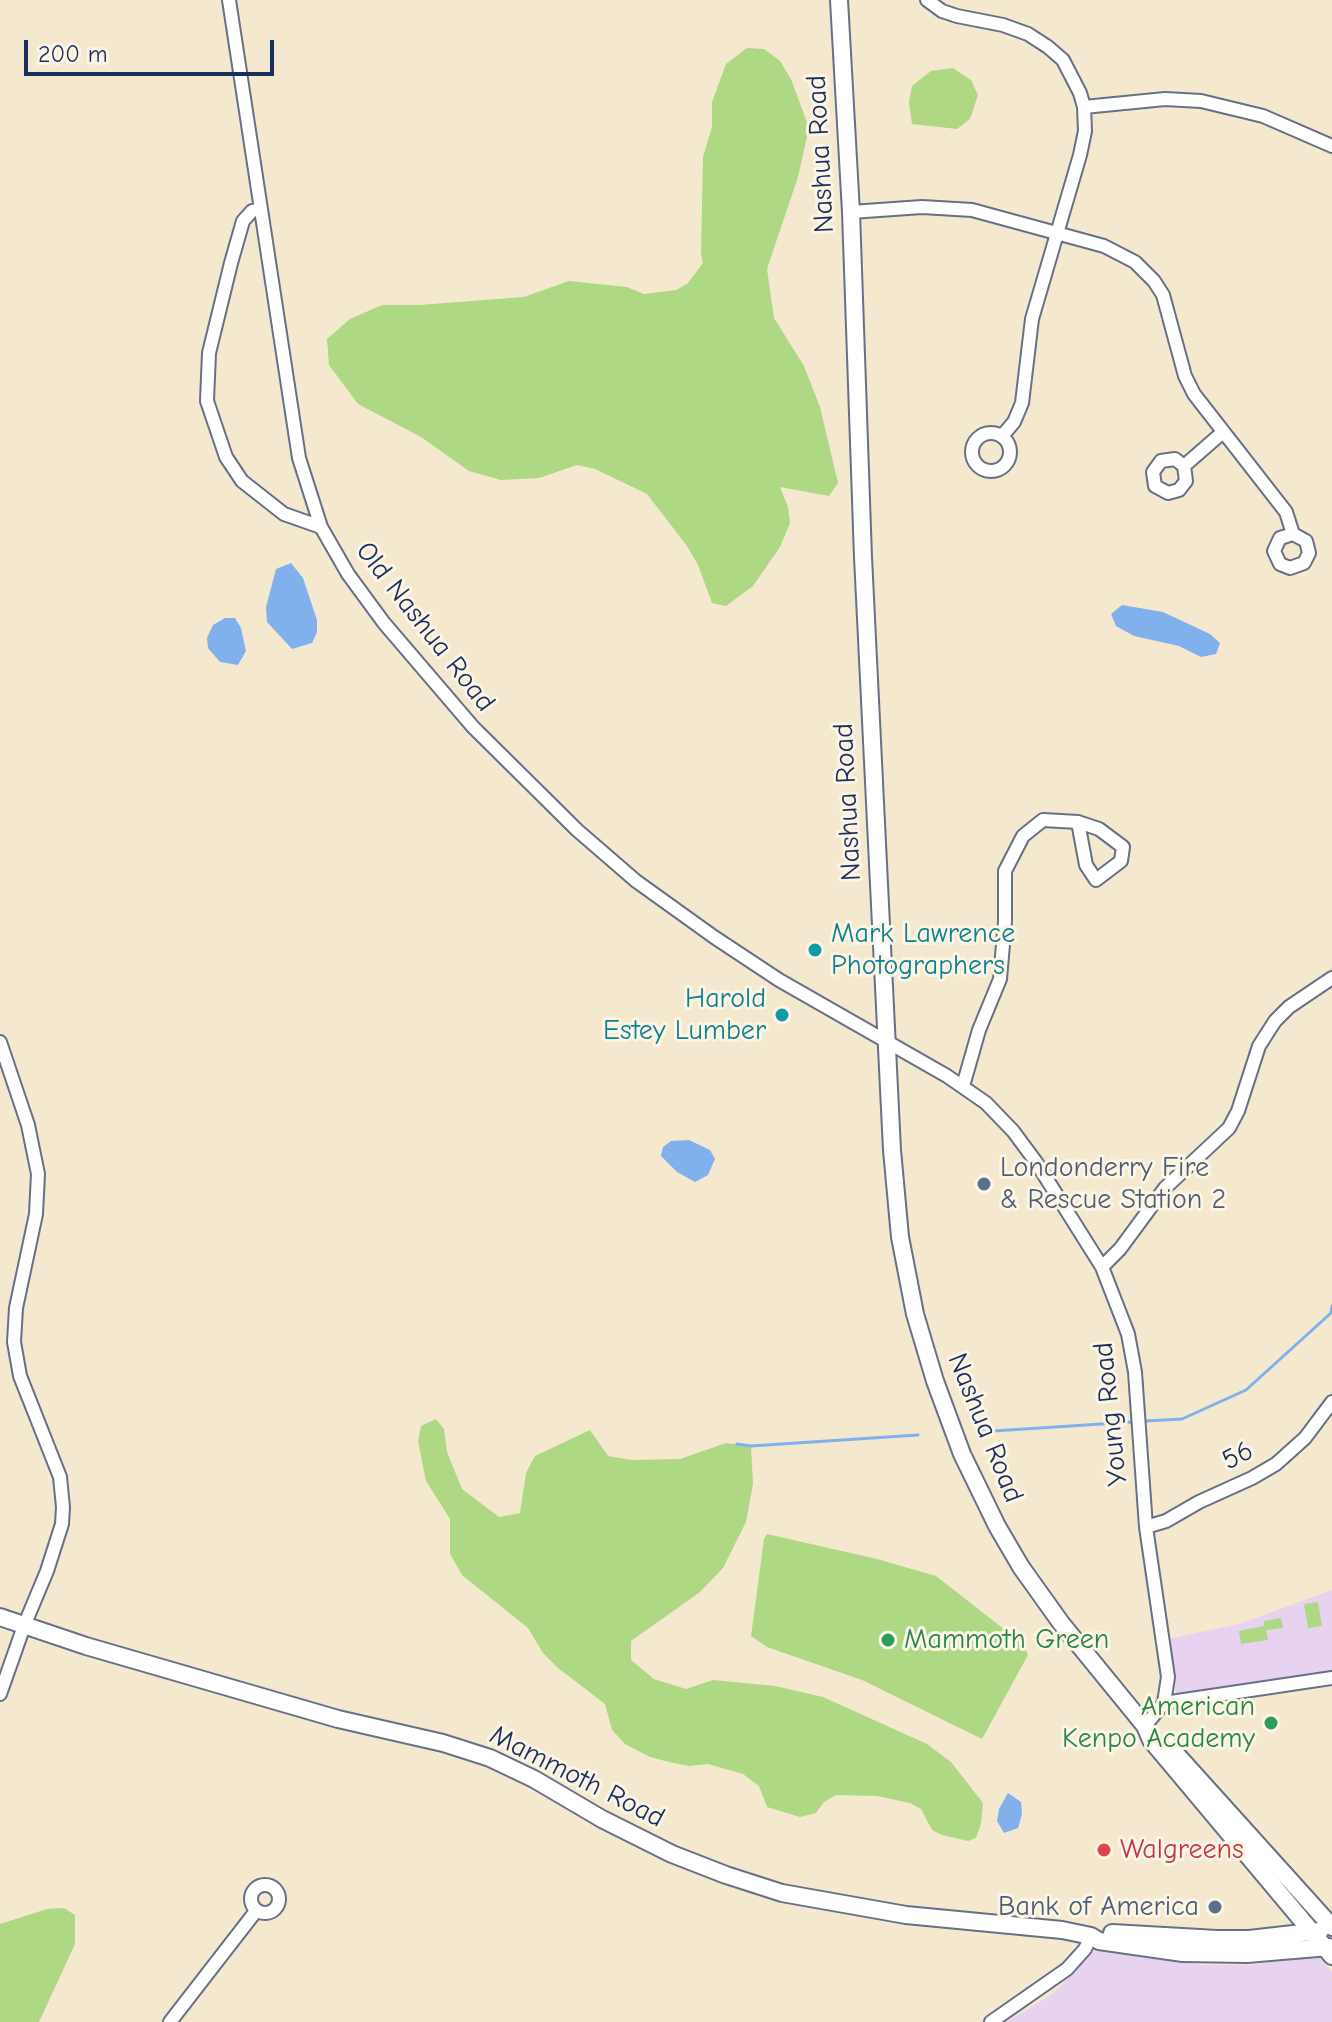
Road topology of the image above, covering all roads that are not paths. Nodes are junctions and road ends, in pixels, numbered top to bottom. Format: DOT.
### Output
graph roads {
  1 [pos="229,0"];
  2 [pos="839,0"];
  3 [pos="927,0"];
  4 [pos="1084,107"];
  5 [pos="1332,146"];
  6 [pos="260,209"];
  7 [pos="851,212"];
  8 [pos="1056,232"];
  9 [pos="1223,432"];
  10 [pos="1002,436"];
  11 [pos="1184,466"];
  12 [pos="321,527"];
  13 [pos="1293,534"];
  14 [pos="1078,822"];
  15 [pos="1332,978"];
  16 [pos="886,1042"];
  17 [pos="1,1046"];
  18 [pos="963,1086"];
  19 [pos="1102,1267"];
  20 [pos="1332,1402"];
  21 [pos="1146,1527"];
  22 [pos="0,1617"];
  23 [pos="24,1626"];
  24 [pos="1332,1678"];
  25 [pos="0,1694"];
  26 [pos="1164,1703"];
  27 [pos="1145,1726"];
  28 [pos="256,1911"];
  29 [pos="1332,1928"];
  30 [pos="1312,1932"];
  31 [pos="1091,1936"];
  32 [pos="1329,1950"];
  33 [pos="170,2022"];
  34 [pos="991,2022"];
  1 -- 6 [label="street, Old Nashua Road"];
  2 -- 7 [label="main road, Nashua Road"];
  3 -- 4 [label="street"];
  4 -- 5 [label="street"];
  4 -- 8 [label="street"];
  6 -- 12 [label="street, Old Nashua Road"];
  6 -- 12 [label="street"];
  7 -- 8 [label="street"];
  7 -- 16 [label="main road, Nashua Road"];
  8 -- 9 [label="street"];
  8 -- 10 [label="street"];
  9 -- 11 [label="street"];
  9 -- 13 [label="street"];
  12 -- 16 [label="street, Old Nashua Road"];
  14 -- 14 [label="street"];
  14 -- 18 [label="street"];
  15 -- 19 [label="street"];
  16 -- 18 [label="street, Young Road"];
  16 -- 27 [label="main road, Nashua Road"];
  17 -- 23 [label="street"];
  18 -- 19 [label="street, Young Road"];
  19 -- 21 [label="street, Young Road"];
  20 -- 21 [label="street, 56"];
  21 -- 26 [label="street, Young Road"];
  22 -- 23 [label="main road, Mammoth Road"];
  23 -- 25 [label="street"];
  23 -- 31 [label="main road, Mammoth Road"];
  24 -- 26 [label="street"];
  26 -- 27 [label="street"];
  27 -- 29 [label="main road, Nashua Road"];
  27 -- 30 [label="main road, Nashua Road"];
  28 -- 33 [label="street"];
  29 -- 30 [label="main road, Mammoth Road"];
  30 -- 31 [label="main road, Mammoth Road"];
  30 -- 32 [label="main road, Nashua Road"];
  31 -- 32 [label="main road, Mammoth Road"];
  31 -- 34 [label="street"];
}
